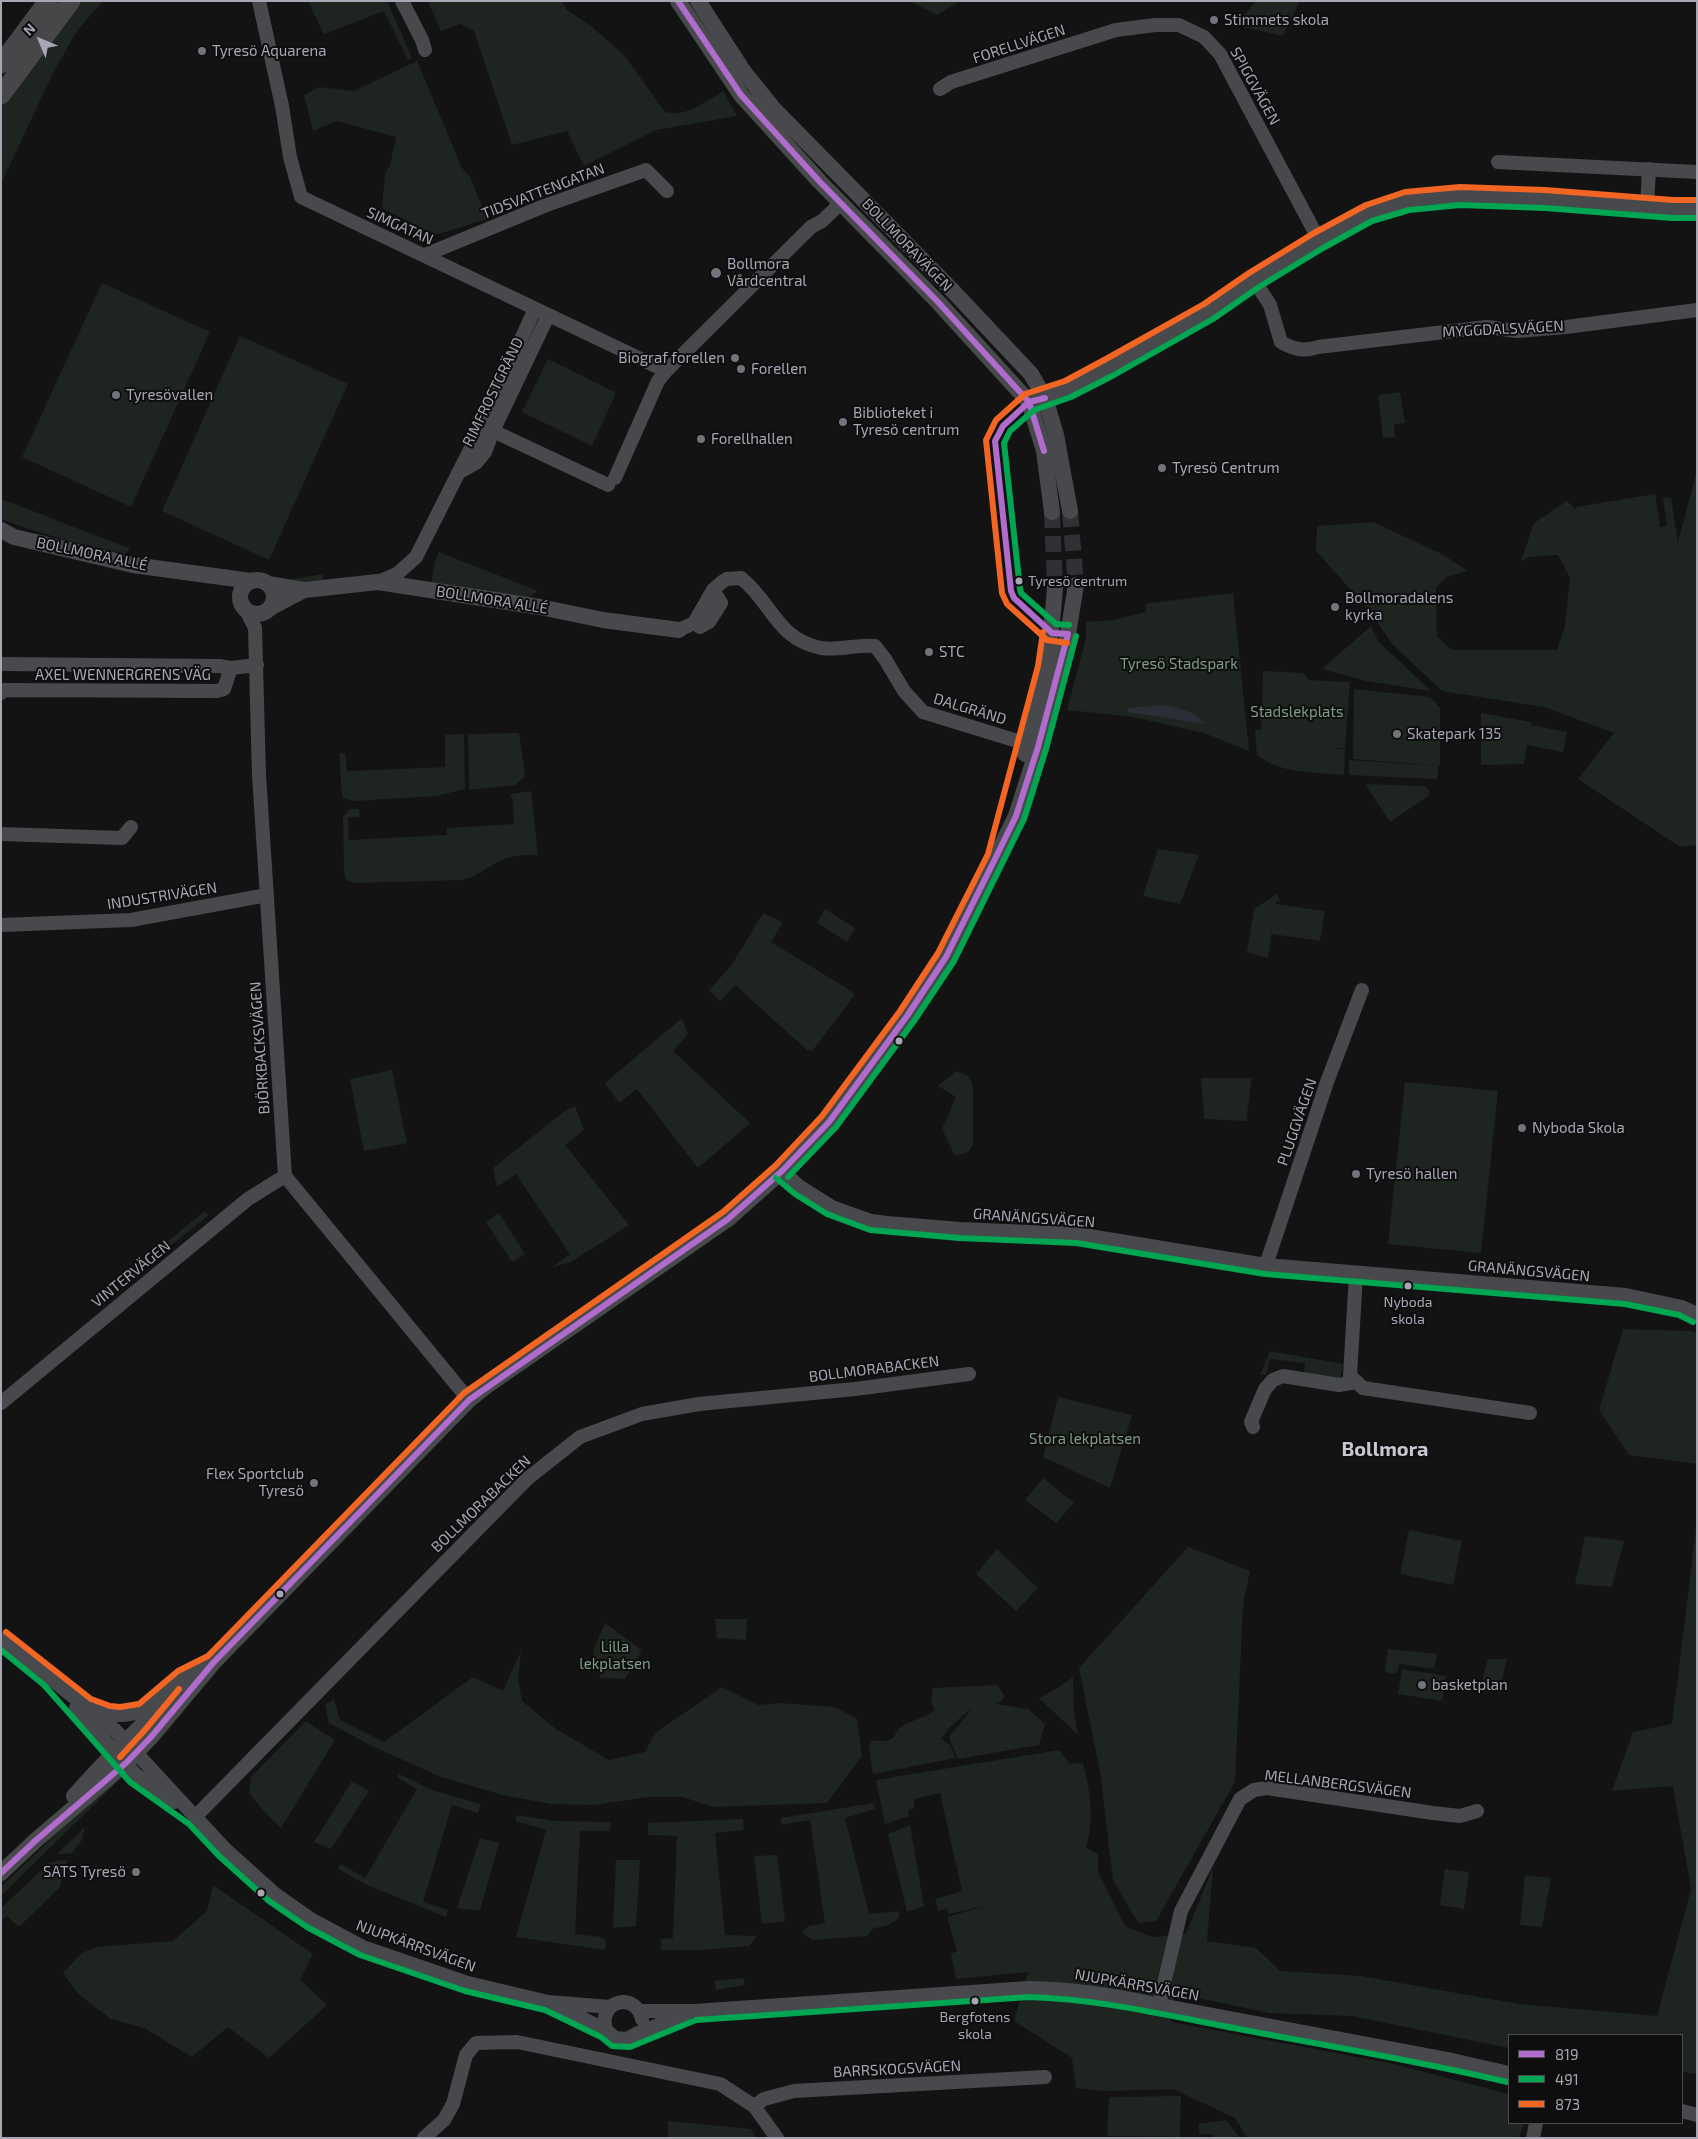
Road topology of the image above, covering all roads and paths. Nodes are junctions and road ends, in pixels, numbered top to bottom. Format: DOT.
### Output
graph roads {
  1 [pos="48,1"];
  2 [pos="71,1"];
  3 [pos="259,1"];
  4 [pos="402,1"];
  5 [pos="678,1"];
  6 [pos="698,1"];
  7 [pos="1110,32"];
  8 [pos="425,50"];
  9 [pos="1,64"];
  10 [pos="940,89"];
  11 [pos="1,95"];
  12 [pos="1498,162"];
  13 [pos="1649,170"];
  14 [pos="1697,172"];
  15 [pos="854,190"];
  16 [pos="667,191"];
  17 [pos="841,203"];
  18 [pos="1647,207"];
  19 [pos="1697,209"];
  20 [pos="1319,240"];
  21 [pos="425,255"];
  22 [pos="1254,280"];
  23 [pos="535,309"];
  24 [pos="1697,310"];
  25 [pos="548,316"];
  26 [pos="666,371"];
  27 [pos="1046,398"];
  28 [pos="1029,402"];
  29 [pos="493,431"];
  30 [pos="458,473"];
  31 [pos="1070,511"];
  32 [pos="1052,512"];
  33 [pos="1,530"];
  34 [pos="214,577"];
  35 [pos="251,581"];
  36 [pos="378,582"];
  37 [pos="268,584"];
  38 [pos="1076,585"];
  39 [pos="1055,587"];
  40 [pos="304,590"];
  41 [pos="254,612"];
  42 [pos="686,626"];
  43 [pos="1,664"];
  44 [pos="257,664"];
  45 [pos="232,668"];
  46 [pos="1,693"];
  47 [pos="1033,745"];
  48 [pos="131,827"];
  49 [pos="1,834"];
  50 [pos="267,895"];
  51 [pos="1,925"];
  52 [pos="1362,990"];
  53 [pos="782,1171"];
  54 [pos="285,1176"];
  55 [pos="1266,1266"];
  56 [pos="1356,1274"];
  57 [pos="1697,1314"];
  58 [pos="969,1374"];
  59 [pos="1356,1382"];
  60 [pos="469,1400"];
  61 [pos="1,1403"];
  62 [pos="1530,1413"];
  63 [pos="1253,1427"];
  64 [pos="1,1638"];
  65 [pos="213,1662"];
  66 [pos="50,1679"];
  67 [pos="87,1707"];
  68 [pos="125,1752"];
  69 [pos="1477,1811"];
  70 [pos="194,1817"];
  71 [pos="1,1873"];
  72 [pos="548,2002"];
  73 [pos="1159,2005"];
  74 [pos="610,2006"];
  75 [pos="639,2011"];
  76 [pos="694,2011"];
  77 [pos="608,2032"];
  78 [pos="633,2036"];
  79 [pos="617,2062"];
  80 [pos="1508,2073"];
  81 [pos="1044,2077"];
  82 [pos="754,2106"];
  83 [pos="1683,2111"];
  84 [pos="1697,2115"];
  85 [pos="1536,2124"];
  86 [pos="424,2138"];
  87 [pos="777,2138"];
  88 [pos="1534,2138"];
  1 -- 9 [label="main road"];
  2 -- 11 [label="main road"];
  3 -- 21 [label="street, SIMGATAN"];
  4 -- 8 [label="street"];
  5 -- 17 [label="street, BOLLMORAVÄGEN"];
  6 -- 15 [label="street, BOLLMORAVÄGEN"];
  7 -- 10 [label="street, FORELLVÄGEN"];
  7 -- 20 [label="street, SPIGGVÄGEN"];
  12 -- 13 [label="street"];
  13 -- 14 [label="street"];
  13 -- 18 [label="street"];
  15 -- 17 [label="street"];
  15 -- 27 [label="street, BOLLMORAVÄGEN"];
  16 -- 21 [label="street, TIDSVATTENGATAN"];
  17 -- 26 [label="street"];
  17 -- 28 [label="street, BOLLMORAVÄGEN"];
  18 -- 19 [label="street"];
  18 -- 20 [label="street"];
  20 -- 22 [label="street"];
  21 -- 23 [label="street, SIMGATAN"];
  22 -- 24 [label="street, MYGGDALSVÄGEN"];
  22 -- 27 [label="street"];
  23 -- 25 [label="street, SIMGATAN"];
  23 -- 30 [label="street, RIMFROSTGRÄND"];
  25 -- 26 [label="street, SIMGATAN"];
  25 -- 29 [label="street, RIMFROSTGRÄND"];
  26 -- 29 [label="street"];
  27 -- 28 [label="street"];
  27 -- 31 [label="street, BOLLMORAVÄGEN"];
  28 -- 32 [label="street, BOLLMORAVÄGEN"];
  29 -- 30 [label="street, RIMFROSTGRÄND"];
  30 -- 36 [label="street, RIMFROSTGRÄND"];
  33 -- 34 [label="street, BOLLMORA ALLÉ"];
  34 -- 35 [label="street, BOLLMORA ALLÉ"];
  34 -- 41 [label="street"];
  35 -- 37 [label="street, BOLLMORA ALLÉ"];
  35 -- 41 [label="street"];
  36 -- 40 [label="street, BOLLMORA ALLÉ"];
  36 -- 42 [label="street, BOLLMORA ALLÉ"];
  37 -- 40 [label="street, BOLLMORA ALLÉ"];
  37 -- 41 [label="street"];
  38 -- 47 [label="street"];
  39 -- 47 [label="street"];
  40 -- 41 [label="street, BOLLMORA ALLÉ"];
  41 -- 44 [label="street, BJÖRKBACKSVÄGEN"];
  42 -- 47 [label="street, DALGRÄND"];
  43 -- 45 [label="street, AXEL WENNERGRENS VÄG"];
  44 -- 45 [label="street, AXEL WENNERGRENS VÄG"];
  44 -- 50 [label="street, BJÖRKBACKSVÄGEN"];
  45 -- 46 [label="street, AXEL WENNERGRENS VÄG"];
  47 -- 53 [label="street"];
  48 -- 49 [label="street"];
  50 -- 51 [label="street, INDUSTRIVÄGEN"];
  50 -- 54 [label="street, BJÖRKBACKSVÄGEN"];
  52 -- 55 [label="street, PLUGGVÄGEN"];
  53 -- 55 [label="street, GRANÄNGSVÄGEN"];
  53 -- 60 [label="street"];
  54 -- 60 [label="street"];
  54 -- 61 [label="street, VINTERVÄGEN"];
  55 -- 56 [label="street, GRANÄNGSVÄGEN"];
  56 -- 57 [label="street, GRANÄNGSVÄGEN"];
  56 -- 59 [label="street"];
  58 -- 70 [label="street, BOLLMORABACKEN"];
  59 -- 62 [label="street"];
  59 -- 63 [label="street"];
  60 -- 65 [label="street"];
  64 -- 66 [label="street, NJUPKÄRRSVÄGEN"];
  65 -- 67 [label="street"];
  65 -- 68 [label="street"];
  66 -- 67 [label="street, NJUPKÄRRSVÄGEN"];
  66 -- 68 [label="street, NJUPKÄRRSVÄGEN"];
  67 -- 68 [label="street, NJUPKÄRRSVÄGEN"];
  68 -- 70 [label="street, NJUPKÄRRSVÄGEN"];
  68 -- 71 [label="street"];
  69 -- 73 [label="street, MELLANBERGSVÄGEN"];
  70 -- 72 [label="street, NJUPKÄRRSVÄGEN"];
  72 -- 74 [label="street, NJUPKÄRRSVÄGEN"];
  72 -- 77 [label="street, NJUPKÄRRSVÄGEN"];
  73 -- 76 [label="street, NJUPKÄRRSVÄGEN"];
  73 -- 80 [label="street, NJUPKÄRRSVÄGEN"];
  74 -- 75 [label="street, NJUPKÄRRSVÄGEN"];
  74 -- 77 [label="street"];
  75 -- 76 [label="street, NJUPKÄRRSVÄGEN"];
  75 -- 78 [label="street"];
  76 -- 78 [label="street, NJUPKÄRRSVÄGEN"];
  77 -- 78 [label="street, NJUPKÄRRSVÄGEN"];
  77 -- 79 [label="street"];
  78 -- 79 [label="street"];
  79 -- 82 [label="street"];
  79 -- 86 [label="street"];
  81 -- 82 [label="street, BARRSKOGSVÄGEN"];
  82 -- 87 [label="street"];
  83 -- 84 [label="street"];
  85 -- 88 [label="street"];
}
